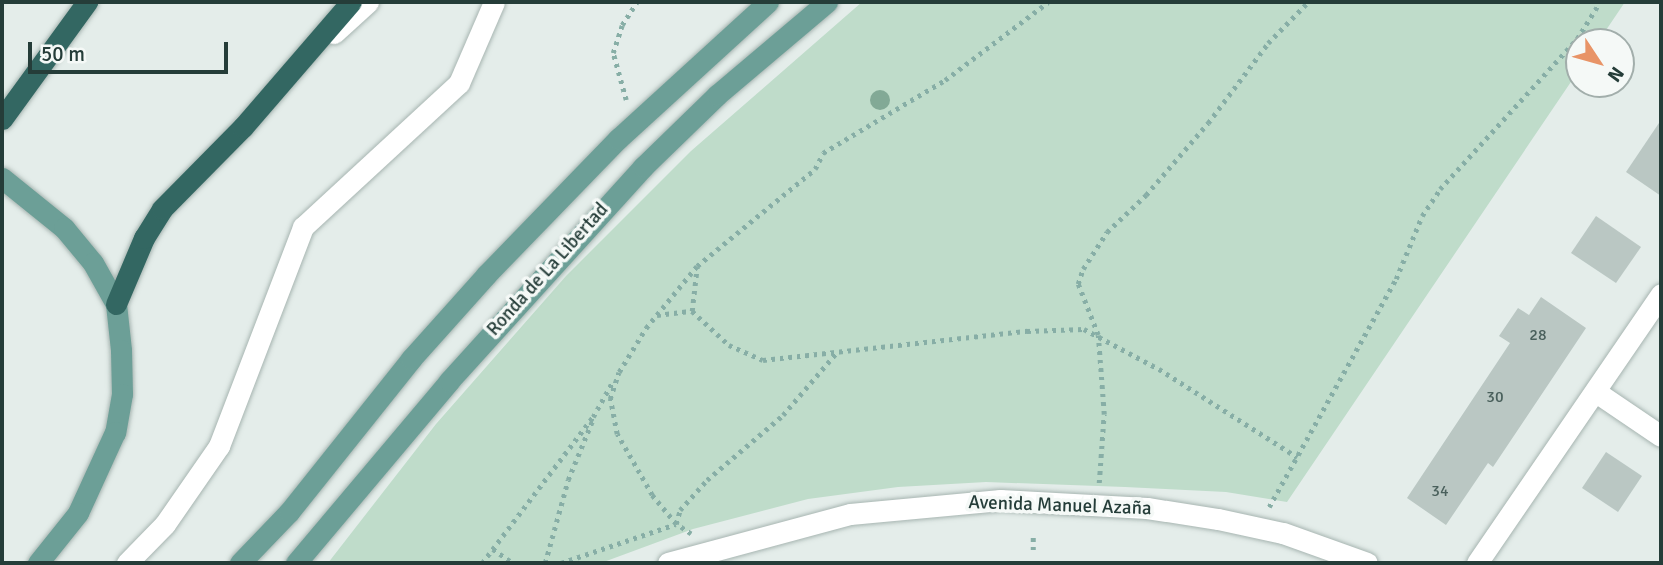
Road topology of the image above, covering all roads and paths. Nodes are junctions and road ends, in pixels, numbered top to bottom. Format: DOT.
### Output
graph roads {
  1 [pos="87,2"];
  2 [pos="351,2"];
  3 [pos="368,2"];
  4 [pos="494,2"];
  5 [pos="637,2"];
  6 [pos="768,2"];
  7 [pos="827,2"];
  8 [pos="1048,2"];
  9 [pos="1308,2"];
  10 [pos="1600,2"];
  11 [pos="306,57"];
  12 [pos="626,100"];
  13 [pos="2,118"];
  14 [pos="6,181"];
  15 [pos="697,266"];
  16 [pos="1661,294"];
  17 [pos="116,304"];
  18 [pos="692,310"];
  19 [pos="656,315"];
  20 [pos="1098,335"];
  21 [pos="838,351"];
  22 [pos="619,372"];
  23 [pos="1596,392"];
  24 [pos="593,417"];
  25 [pos="1661,436"];
  26 [pos="1297,457"];
  27 [pos="1098,487"];
  28 [pos="1268,508"];
  29 [pos="676,524"];
  30 [pos="694,536"];
  31 [pos="1033,537"];
  32 [pos="492,549"];
  33 [pos="1033,550"];
  34 [pos="38,563"];
  35 [pos="127,563"];
  36 [pos="240,563"];
  37 [pos="296,563"];
  38 [pos="482,563"];
  39 [pos="513,563"];
  40 [pos="545,563"];
  41 [pos="561,563"];
  42 [pos="668,563"];
  43 [pos="1367,563"];
  44 [pos="1477,563"];
  1 -- 13 [label="highway"];
  2 -- 11 [label="highway"];
  3 -- 11 [label="street"];
  4 -- 35 [label="street"];
  5 -- 12 [label="path"];
  6 -- 36 [label="main road, Ronda de La Libertad"];
  7 -- 37 [label="main road, Ronda de La Libertad"];
  8 -- 15 [label="path"];
  9 -- 20 [label="path"];
  10 -- 26 [label="path"];
  11 -- 17 [label="highway"];
  14 -- 17 [label="main road"];
  15 -- 18 [label="path"];
  15 -- 19 [label="path"];
  16 -- 23 [label="street"];
  17 -- 34 [label="main road"];
  18 -- 19 [label="path"];
  18 -- 21 [label="path"];
  19 -- 22 [label="path"];
  20 -- 21 [label="path"];
  20 -- 26 [label="path"];
  20 -- 27 [label="path"];
  21 -- 29 [label="path"];
  22 -- 24 [label="path"];
  22 -- 29 [label="path"];
  23 -- 25 [label="street"];
  23 -- 44 [label="street"];
  24 -- 32 [label="path"];
  24 -- 40 [label="path"];
  26 -- 28 [label="path"];
  29 -- 30 [label="path"];
  29 -- 41 [label="path"];
  31 -- 33 [label="path"];
  32 -- 38 [label="path"];
  32 -- 39 [label="path"];
  42 -- 43 [label="street, Avenida Manuel Azaña"];
}
